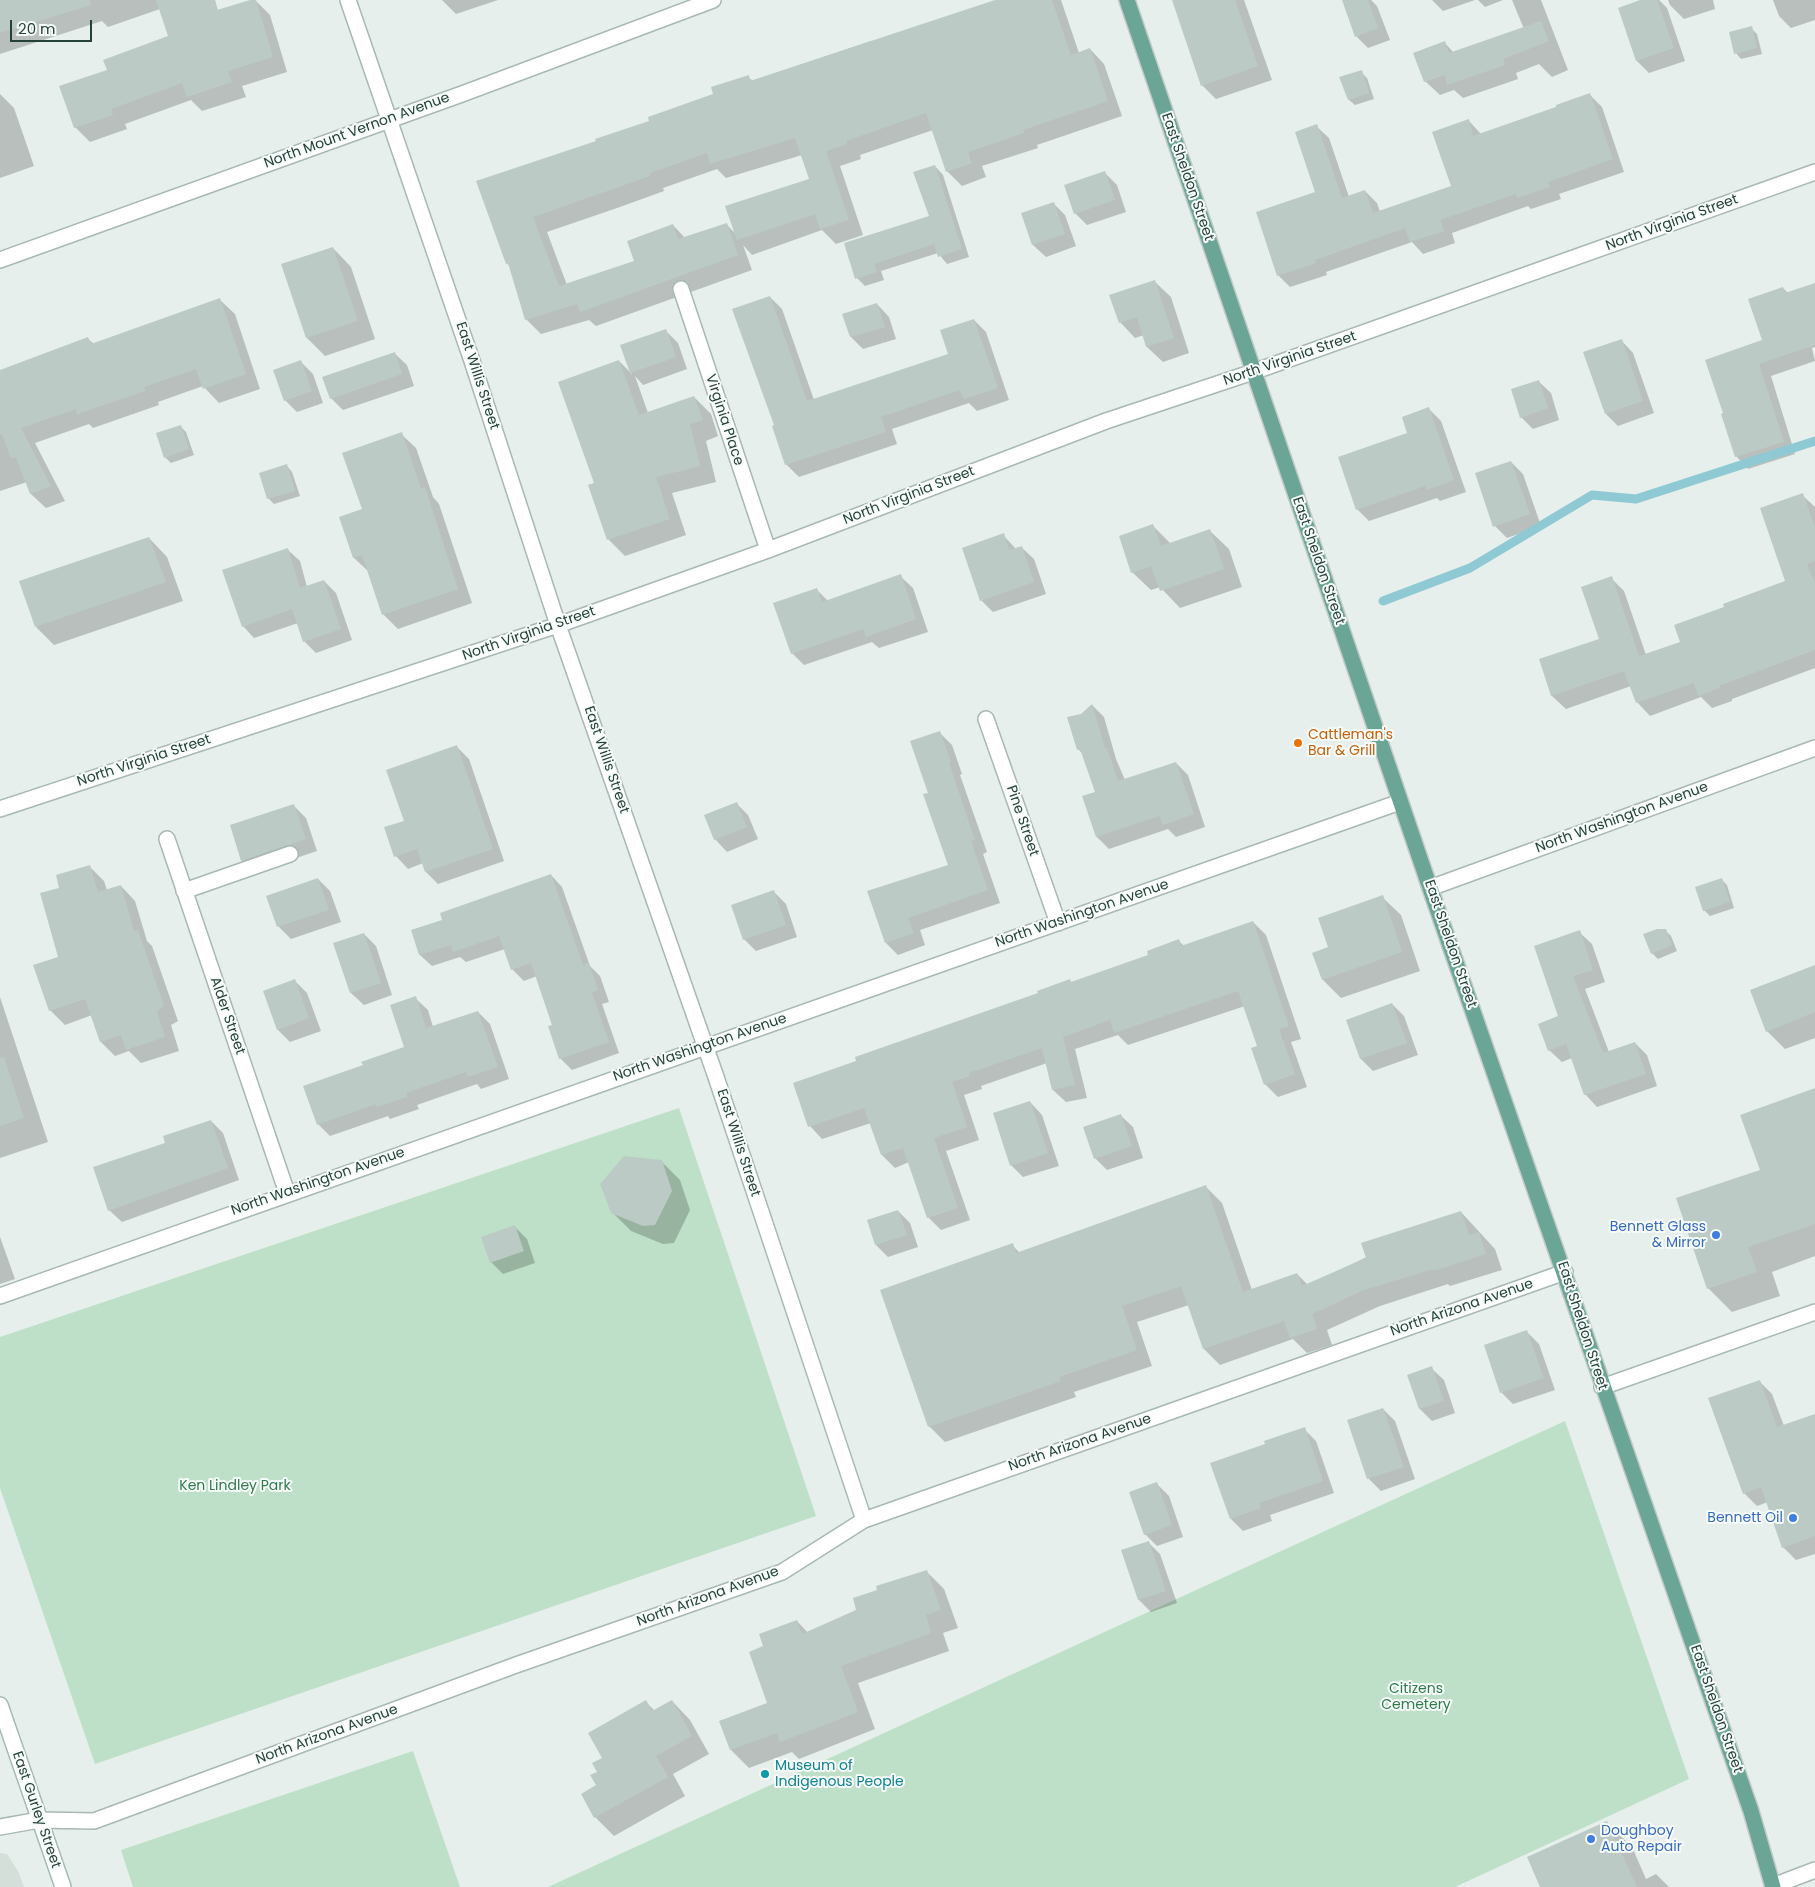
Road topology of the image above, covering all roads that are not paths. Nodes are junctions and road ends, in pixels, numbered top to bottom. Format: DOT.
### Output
graph roads {
  1 [pos="348,0"];
  2 [pos="713,0"];
  3 [pos="1127,0"];
  4 [pos="390,120"];
  5 [pos="1815,172"];
  6 [pos="0,260"];
  7 [pos="681,289"];
  8 [pos="1253,372"];
  9 [pos="768,550"];
  10 [pos="558,625"];
  11 [pos="986,719"];
  12 [pos="1815,748"];
  13 [pos="1400,802"];
  14 [pos="0,809"];
  15 [pos="167,839"];
  16 [pos="290,854"];
  17 [pos="1430,888"];
  18 [pos="184,890"];
  19 [pos="1058,923"];
  20 [pos="706,1046"];
  21 [pos="287,1193"];
  22 [pos="1565,1272"];
  23 [pos="0,1296"];
  24 [pos="1815,1312"];
  25 [pos="1602,1387"];
  26 [pos="864,1520"];
  27 [pos="0,1705"];
  28 [pos="39,1820"];
  29 [pos="0,1827"];
  30 [pos="1815,1870"];
  31 [pos="1773,1886"];
  32 [pos="63,1887"];
  1 -- 4 [label="street, East Willis Street"];
  2 -- 4 [label="street, North Mount Vernon Avenue"];
  3 -- 8 [label="main road, East Sheldon Street"];
  4 -- 6 [label="street, North Mount Vernon Avenue"];
  4 -- 10 [label="street, East Willis Street"];
  5 -- 8 [label="street, North Virginia Street"];
  7 -- 9 [label="street, Virginia Place"];
  8 -- 9 [label="street, North Virginia Street"];
  8 -- 13 [label="main road, East Sheldon Street"];
  9 -- 10 [label="street, North Virginia Street"];
  10 -- 14 [label="street, North Virginia Street"];
  10 -- 20 [label="street, East Willis Street"];
  11 -- 19 [label="street, Pine Street"];
  12 -- 17 [label="street, North Washington Avenue"];
  13 -- 17 [label="main road, East Sheldon Street"];
  13 -- 19 [label="street, North Washington Avenue"];
  15 -- 18 [label="street, Alder Street"];
  16 -- 18 [label="street"];
  17 -- 22 [label="main road, East Sheldon Street"];
  18 -- 21 [label="street, Alder Street"];
  19 -- 20 [label="street, North Washington Avenue"];
  20 -- 21 [label="street, North Washington Avenue"];
  20 -- 26 [label="street, East Willis Street"];
  21 -- 23 [label="street, North Washington Avenue"];
  22 -- 25 [label="main road, East Sheldon Street"];
  22 -- 26 [label="street, North Arizona Avenue"];
  24 -- 25 [label="street"];
  25 -- 31 [label="main road, East Sheldon Street"];
  26 -- 28 [label="street, North Arizona Avenue"];
  27 -- 28 [label="street, East Gurley Street"];
  28 -- 29 [label="street, North Arizona Avenue"];
  28 -- 32 [label="street, East Gurley Street"];
  30 -- 31 [label="street"];
}
